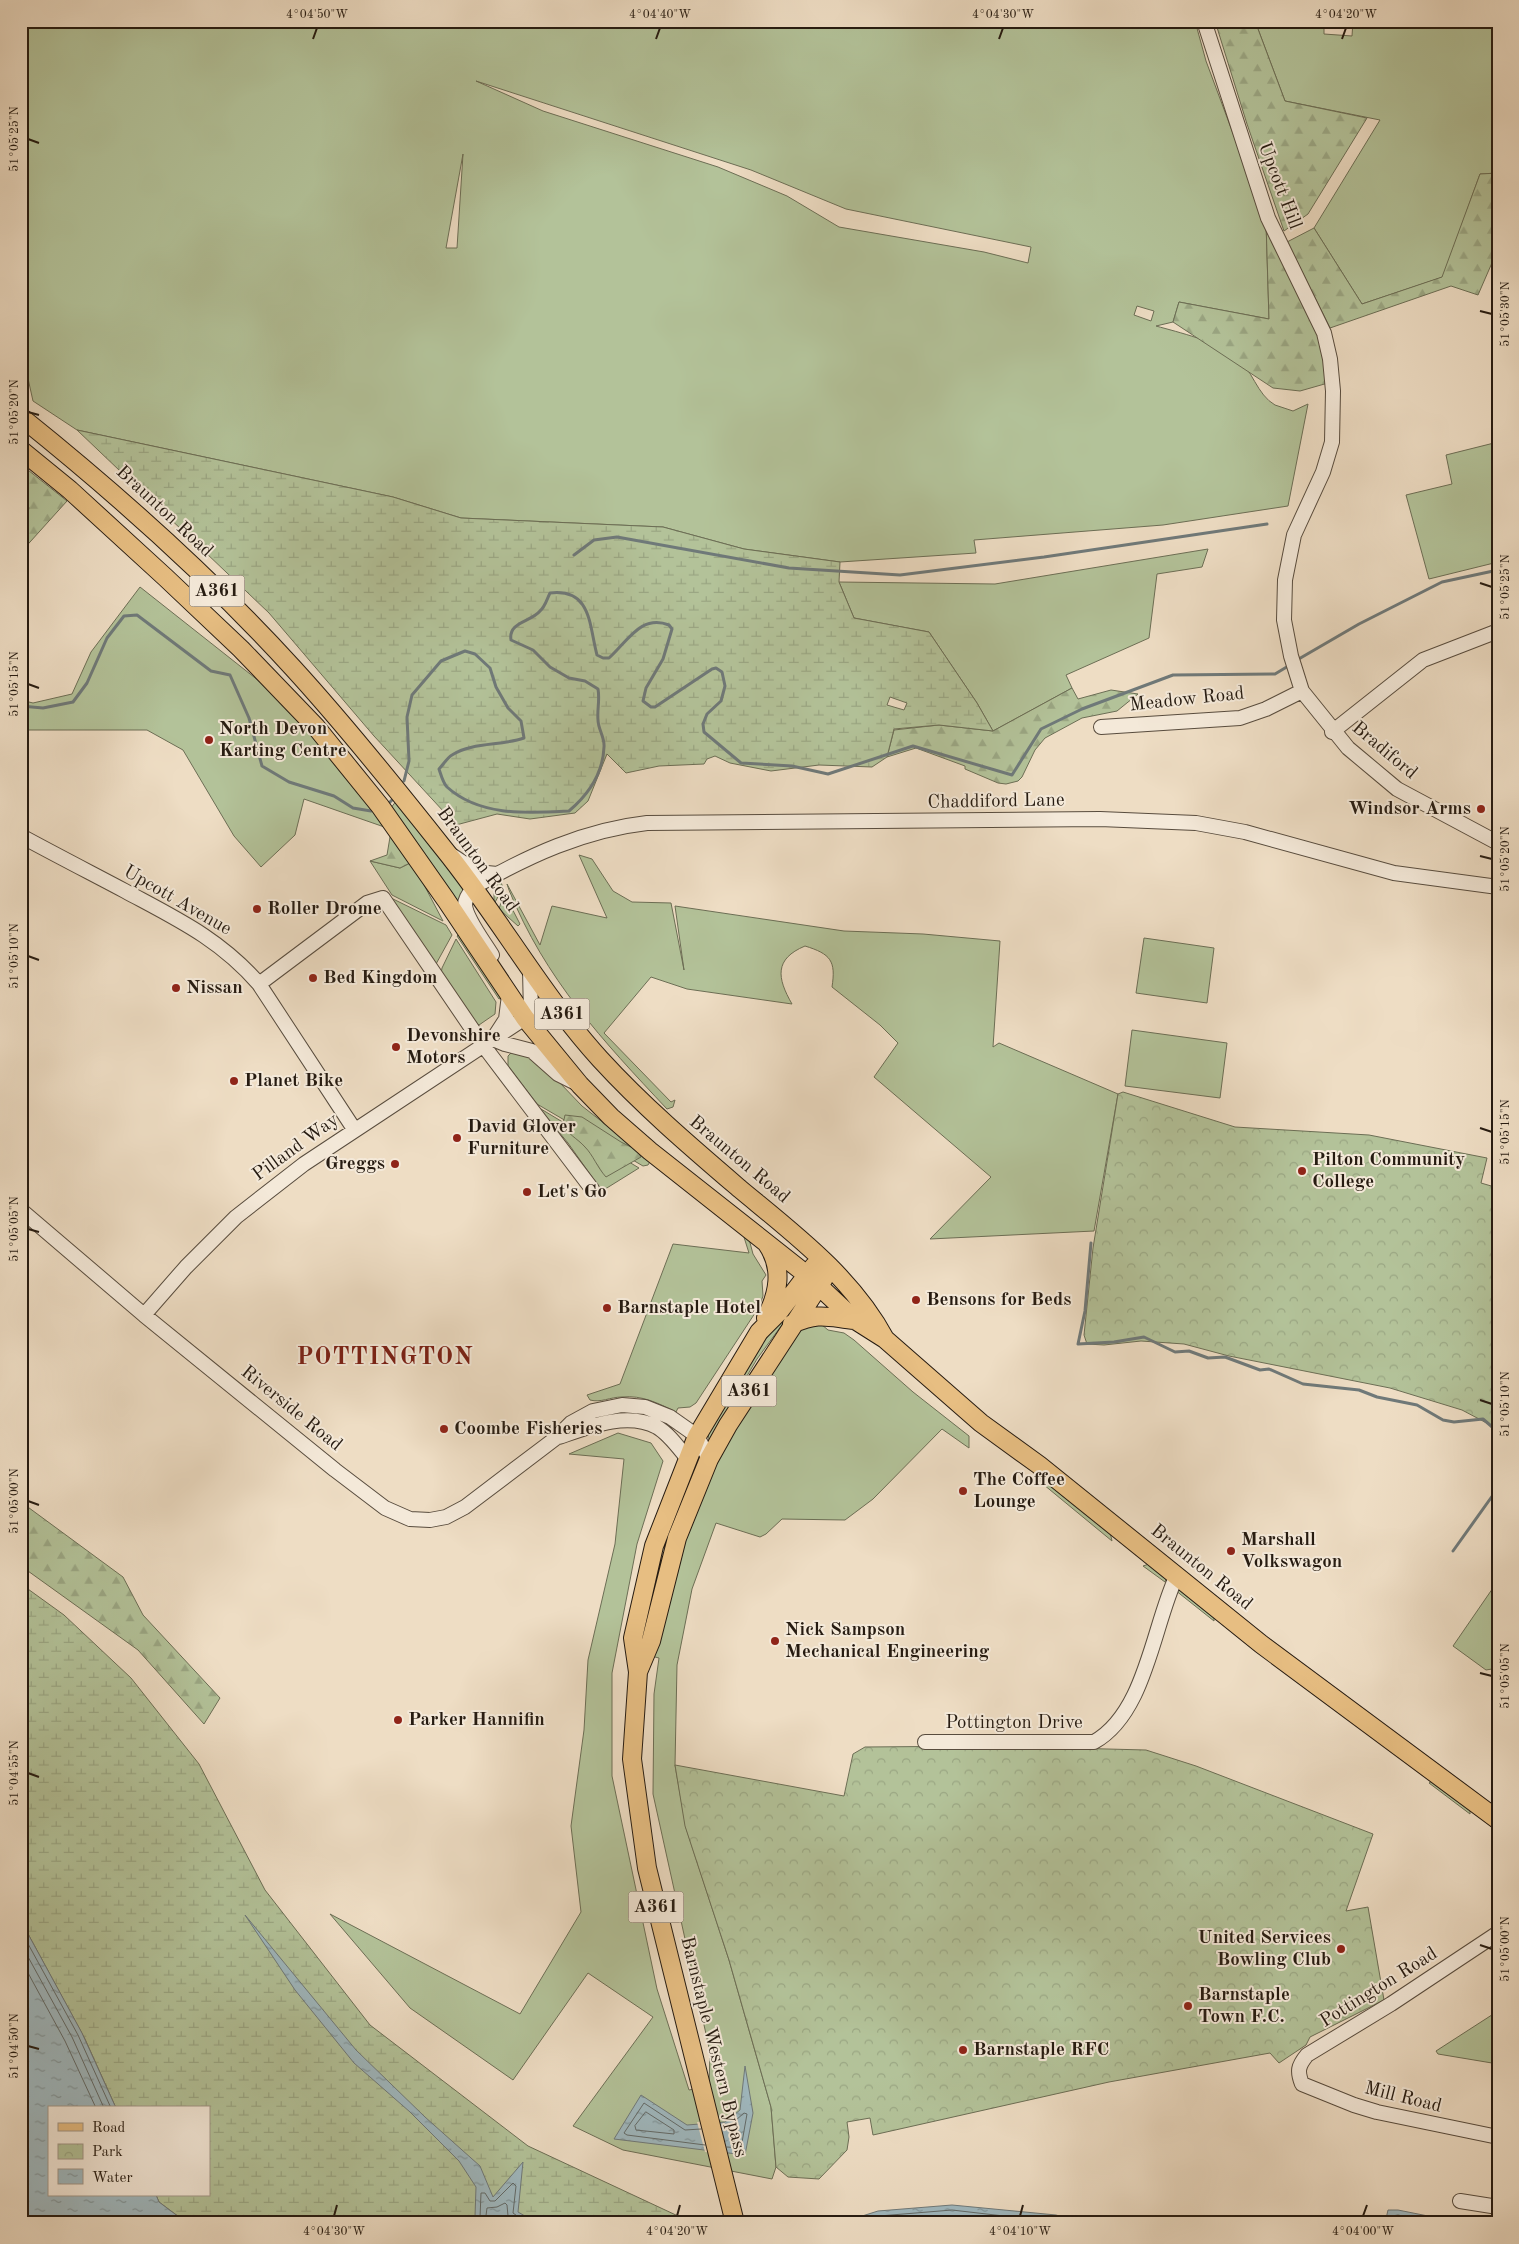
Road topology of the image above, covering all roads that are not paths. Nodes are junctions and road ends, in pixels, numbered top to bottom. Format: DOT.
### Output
graph roads {
  1 [pos="1204,21"];
  2 [pos="21,416"];
  3 [pos="21,450"];
  4 [pos="1323,472"];
  5 [pos="1498,630"];
  6 [pos="1302,691"];
  7 [pos="1101,727"];
  8 [pos="1332,732"];
  9 [pos="21,836"];
  10 [pos="1498,843"];
  11 [pos="448,853"];
  12 [pos="497,874"];
  13 [pos="474,887"];
  14 [pos="1498,887"];
  15 [pos="487,908"];
  16 [pos="530,970"];
  17 [pos="494,972"];
  18 [pos="259,984"];
  19 [pos="509,995"];
  20 [pos="528,1016"];
  21 [pos="569,1022"];
  22 [pos="488,1042"];
  23 [pos="580,1085"];
  24 [pos="354,1129"];
  25 [pos="592,1189"];
  26 [pos="21,1210"];
  27 [pos="762,1237"];
  28 [pos="826,1263"];
  29 [pos="812,1281"];
  30 [pos="144,1315"];
  31 [pos="855,1320"];
  32 [pos="792,1324"];
  33 [pos="759,1332"];
  34 [pos="885,1339"];
  35 [pos="696,1436"];
  36 [pos="556,1438"];
  37 [pos="686,1458"];
  38 [pos="709,1459"];
  39 [pos="1177,1575"];
  40 [pos="638,1672"];
  41 [pos="924,1742"];
  42 [pos="1498,1820"];
  43 [pos="1498,1933"];
  44 [pos="1302,2084"];
  45 [pos="1498,2137"];
  46 [pos="1460,2201"];
  47 [pos="1498,2207"];
  48 [pos="735,2223"];
  1 -- 4 [label="street, Upcott Hill"];
  2 -- 11 [label="main road, Braunton Road / A361"];
  3 -- 17 [label="main road, Braunton Road / A361"];
  4 -- 6 [label="street, Bradiford"];
  5 -- 8 [label="street"];
  6 -- 7 [label="street, Meadow Road"];
  6 -- 8 [label="street, Bradiford"];
  8 -- 10 [label="street, Bradiford"];
  9 -- 18 [label="street, Upcott Avenue"];
  11 -- 12 [label="street"];
  11 -- 13 [label="main road, Braunton Road / A361"];
  12 -- 13 [label="street, Chaddiford Lane"];
  12 -- 14 [label="street, Chaddiford Lane"];
  12 -- 15 [label="street"];
  13 -- 15 [label="main road, Braunton Road / A361"];
  13 -- 17 [label="street"];
  15 -- 16 [label="main road, Braunton Road / A361"];
  16 -- 20 [label="street"];
  16 -- 21 [label="main road, Braunton Road / A361"];
  17 -- 19 [label="main road, Braunton Road / A361"];
  18 -- 22 [label="street"];
  18 -- 24 [label="street, Upcott Avenue"];
  19 -- 20 [label="main road, Braunton Road / A361"];
  19 -- 22 [label="street, Pilland Way"];
  20 -- 21 [label="street"];
  20 -- 22 [label="street, Pilland Way"];
  20 -- 23 [label="main road, Braunton Road / A361"];
  21 -- 28 [label="main road, Braunton Road / A361"];
  22 -- 23 [label="street"];
  22 -- 24 [label="street, Pilland Way"];
  22 -- 25 [label="street"];
  23 -- 27 [label="main road, Braunton Road / A361"];
  24 -- 30 [label="street, Pilland Way"];
  26 -- 30 [label="street, Riverside Road"];
  27 -- 29 [label="main road, Braunton Road / A361"];
  27 -- 33 [label="main road, A361"];
  28 -- 29 [label="main road, Barnstaple Western Bypass / A361"];
  28 -- 34 [label="main road, Braunton Road"];
  29 -- 31 [label="main road, Braunton Road"];
  29 -- 32 [label="main road, Barnstaple Western Bypass / A361"];
  29 -- 33 [label="main road, Barnstaple Western Bypass / A361"];
  30 -- 36 [label="street, Riverside Road"];
  31 -- 32 [label="main road"];
  31 -- 34 [label="main road, Braunton Road"];
  32 -- 38 [label="main road, Barnstaple Western Bypass / A361"];
  33 -- 35 [label="main road, Barnstaple Western Bypass / A361"];
  34 -- 39 [label="main road, Braunton Road"];
  35 -- 36 [label="street, Riverside Road"];
  35 -- 37 [label="main road, Barnstaple Western Bypass / A361"];
  35 -- 38 [label="street, Riverside Road"];
  36 -- 37 [label="street, Riverside Road"];
  37 -- 40 [label="main road, Barnstaple Western Bypass / A361"];
  38 -- 40 [label="main road, Barnstaple Western Bypass / A361"];
  39 -- 41 [label="street, Pottington Drive"];
  39 -- 42 [label="main road, Braunton Road"];
  40 -- 48 [label="main road, Barnstaple Western Bypass / A361"];
  43 -- 44 [label="street, Pottington Road"];
  44 -- 45 [label="street, Mill Road"];
  46 -- 47 [label="street"];
}
